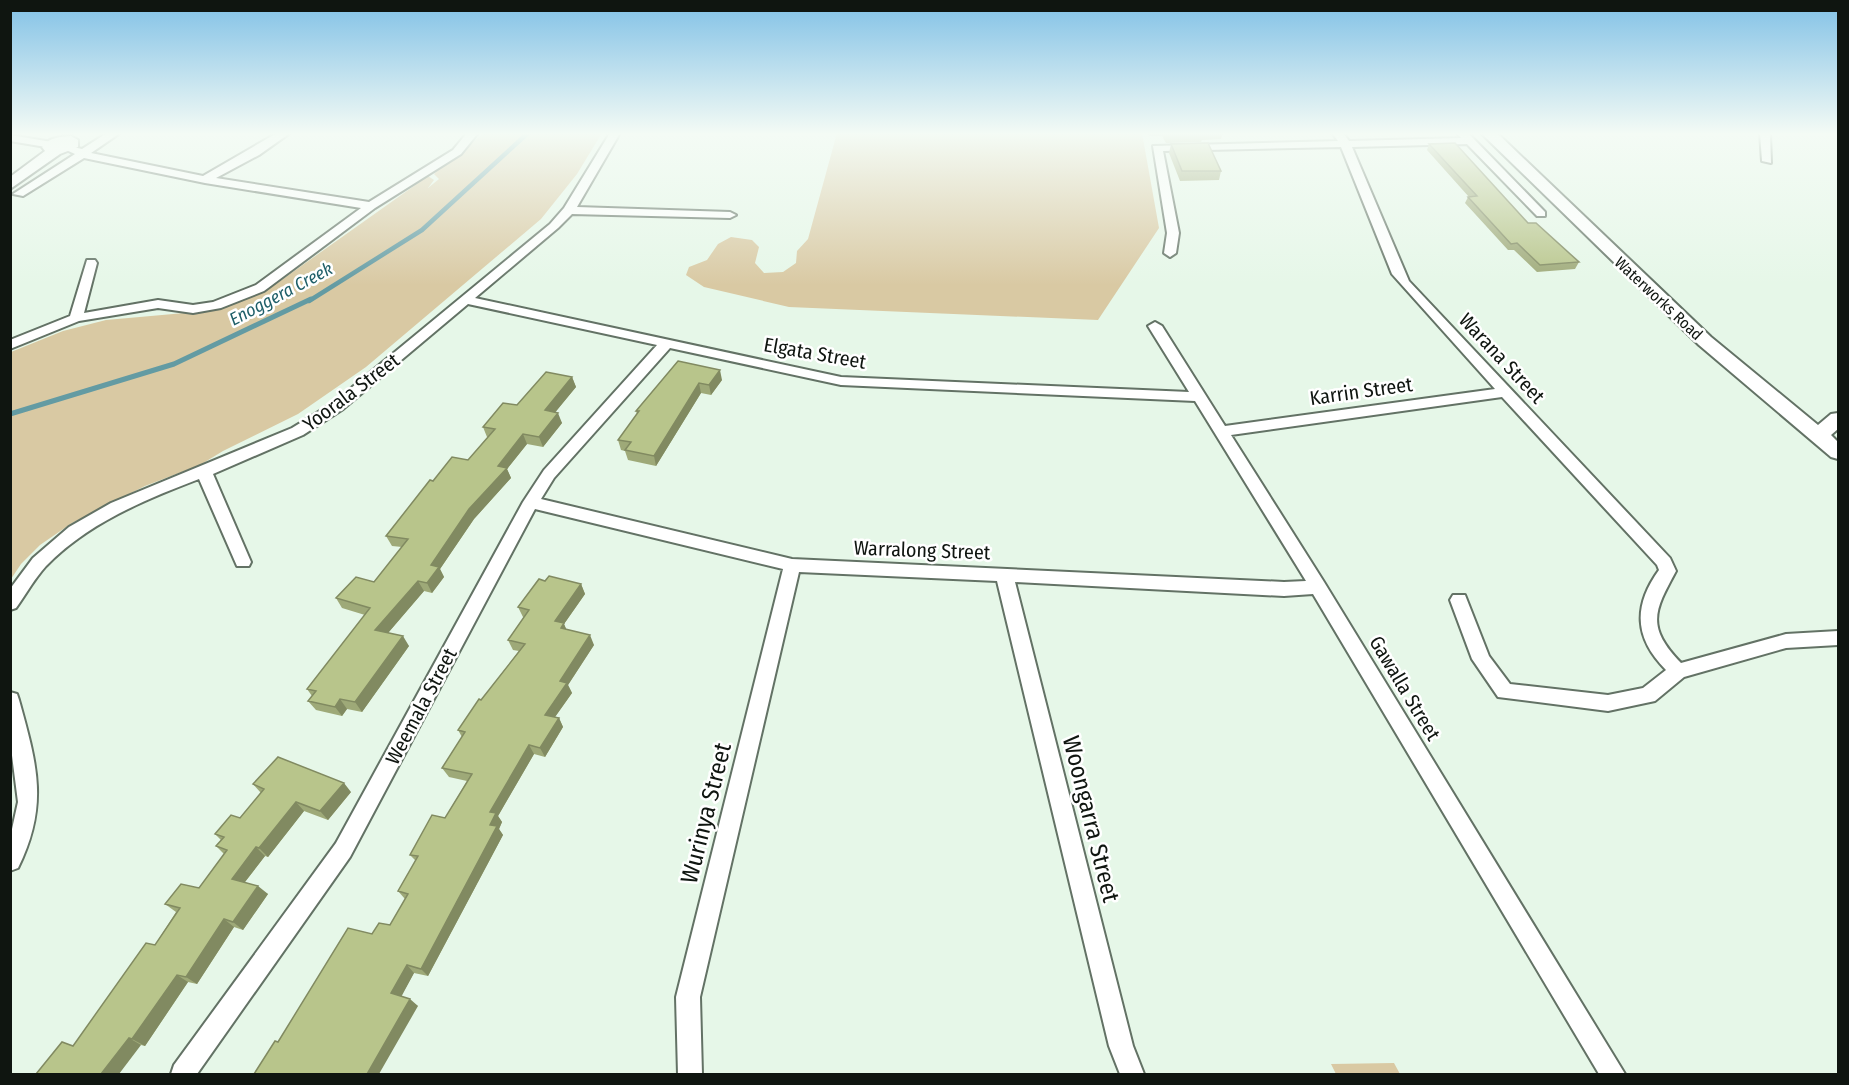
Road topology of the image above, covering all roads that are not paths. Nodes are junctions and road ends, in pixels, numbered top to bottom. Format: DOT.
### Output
graph roads {
  1 [pos="228,184"];
  2 [pos="407,184"];
  3 [pos="585,184"];
  4 [pos="1164,184"];
  5 [pos="1360,184"];
  6 [pos="1510,184"];
  7 [pos="1540,184"];
  8 [pos="371,206"];
  9 [pos="569,210"];
  10 [pos="1540,214"];
  11 [pos="730,215"];
  12 [pos="1170,253"];
  13 [pos="91,263"];
  14 [pos="466,300"];
  15 [pos="76,318"];
  16 [pos="1155,326"];
  17 [pos="666,344"];
  18 [pos="10,345"];
  19 [pos="1507,392"];
  20 [pos="1201,397"];
  21 [pos="1839,419"];
  22 [pos="1220,432"];
  23 [pos="1818,435"];
  24 [pos="1839,452"];
  25 [pos="204,472"];
  26 [pos="531,502"];
  27 [pos="243,562"];
  28 [pos="792,565"];
  29 [pos="1004,574"];
  30 [pos="1318,587"];
  31 [pos="1459,600"];
  32 [pos="10,603"];
  33 [pos="1839,638"];
  34 [pos="1678,671"];
  35 [pos="10,700"];
  36 [pos="10,861"];
  37 [pos="183,1074"];
  38 [pos="690,1074"];
  39 [pos="1132,1074"];
  40 [pos="1613,1074"];
  1 -- 8 [label="street"];
  2 -- 8 [label="street"];
  3 -- 9 [label="street, Yoorala Street"];
  4 -- 12 [label="street"];
  5 -- 19 [label="street, Warana Street"];
  6 -- 10 [label="street"];
  7 -- 23 [label="main road, Waterworks Road"];
  8 -- 15 [label="street"];
  9 -- 11 [label="street"];
  9 -- 14 [label="street, Yoorala Street"];
  13 -- 15 [label="street"];
  14 -- 17 [label="street, Elgata Street"];
  14 -- 25 [label="street, Yoorala Street"];
  15 -- 18 [label="street"];
  16 -- 20 [label="street, Gawalla Street"];
  17 -- 20 [label="street, Elgata Street"];
  17 -- 26 [label="street, Weemala Street"];
  19 -- 22 [label="street, Karrin Street"];
  19 -- 34 [label="street, Warana Street"];
  20 -- 22 [label="street, Gawalla Street"];
  21 -- 23 [label="main road"];
  22 -- 30 [label="street, Gawalla Street"];
  23 -- 24 [label="main road, Waterworks Road"];
  25 -- 27 [label="street"];
  25 -- 32 [label="street, Yoorala Street"];
  26 -- 28 [label="street, Warralong Street"];
  26 -- 37 [label="street, Weemala Street"];
  28 -- 29 [label="street, Warralong Street"];
  28 -- 38 [label="street, Wurinya Street"];
  29 -- 30 [label="street, Warralong Street"];
  29 -- 39 [label="street, Woongarra Street"];
  30 -- 40 [label="street, Gawalla Street"];
  31 -- 34 [label="street"];
  33 -- 34 [label="street"];
  35 -- 36 [label="street"];
}
